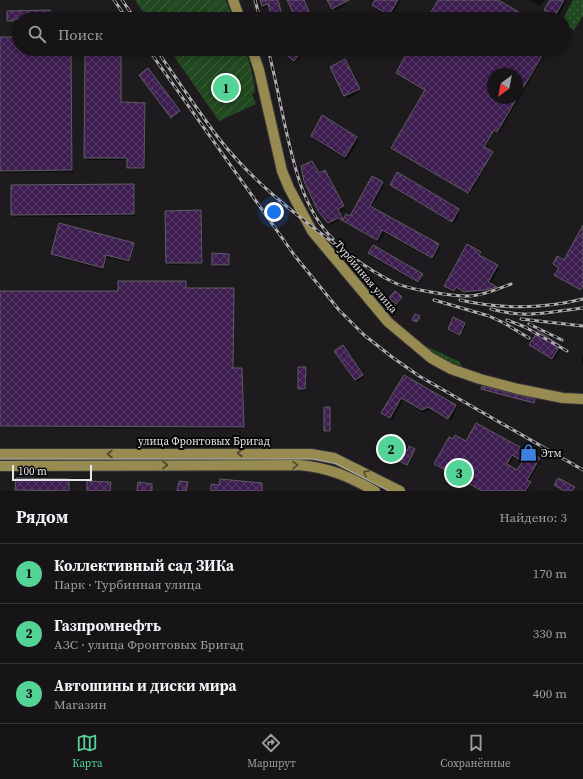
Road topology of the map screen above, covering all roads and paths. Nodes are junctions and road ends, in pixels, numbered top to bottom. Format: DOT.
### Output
graph roads {
  1 [pos="233,0"];
  2 [pos="237,12"];
  3 [pos="254,56"];
  4 [pos="583,399"];
  5 [pos="0,454"];
  6 [pos="0,466"];
  7 [pos="375,491"];
  8 [pos="400,491"];
  1 -- 2 [label="main road"];
  3 -- 4 [label="main road, Турбинная улица"];
  8 -- 5 [label="main road, улица Фронтовых Бригад, one-way"];
  6 -- 7 [label="main road, one-way"];
}
